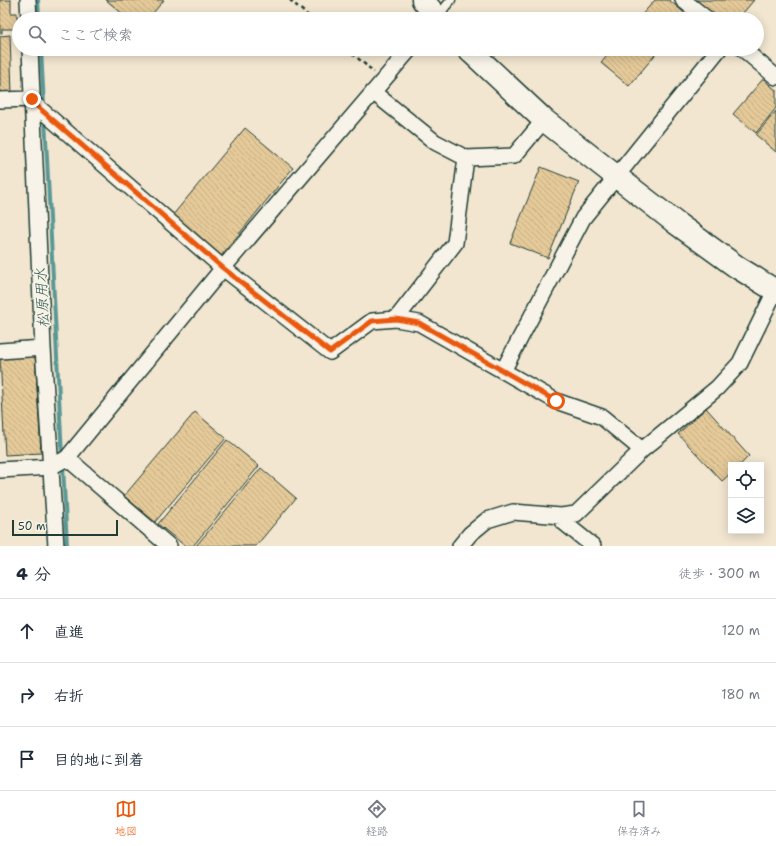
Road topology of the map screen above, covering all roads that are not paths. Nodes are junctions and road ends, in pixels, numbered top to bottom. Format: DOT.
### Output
graph roads {
  1 [pos="28,0"];
  2 [pos="423,0"];
  3 [pos="451,0"];
  4 [pos="683,0"];
  5 [pos="29,12"];
  6 [pos="432,12"];
  7 [pos="442,12"];
  8 [pos="698,12"];
  9 [pos="31,56"];
  10 [pos="404,56"];
  11 [pos="475,56"];
  12 [pos="713,56"];
  13 [pos="751,56"];
  14 [pos="776,78"];
  15 [pos="373,92"];
  16 [pos="0,100"];
  17 [pos="34,103"];
  18 [pos="544,120"];
  19 [pos="466,158"];
  20 [pos="616,176"];
  21 [pos="223,268"];
  22 [pos="776,290"];
  23 [pos="396,319"];
  24 [pos="43,348"];
  25 [pos="0,351"];
  26 [pos="503,371"];
  27 [pos="642,450"];
  28 [pos="58,463"];
  29 [pos="0,470"];
  30 [pos="561,516"];
  31 [pos="56,546"];
  32 [pos="170,546"];
  33 [pos="460,546"];
  34 [pos="592,546"];
  1 -- 5 [label="street"];
  2 -- 6 [label="street"];
  3 -- 7 [label="lane"];
  4 -- 8 [label="street"];
  9 -- 17 [label="street"];
  10 -- 15 [label="street"];
  11 -- 18 [label="street"];
  12 -- 20 [label="street"];
  13 -- 14 [label="street"];
  15 -- 19 [label="street"];
  15 -- 21 [label="street"];
  16 -- 17 [label="street"];
  17 -- 21 [label="street"];
  17 -- 24 [label="street"];
  18 -- 19 [label="street"];
  18 -- 20 [label="street"];
  19 -- 23 [label="street"];
  20 -- 22 [label="street"];
  20 -- 26 [label="street"];
  21 -- 23 [label="street"];
  21 -- 28 [label="street"];
  22 -- 27 [label="street"];
  23 -- 26 [label="street"];
  24 -- 25 [label="street"];
  24 -- 28 [label="street"];
  26 -- 27 [label="street"];
  27 -- 30 [label="street"];
  28 -- 29 [label="street"];
  28 -- 31 [label="street"];
  28 -- 32 [label="street"];
  30 -- 33 [label="street"];
  30 -- 34 [label="street"];
}
